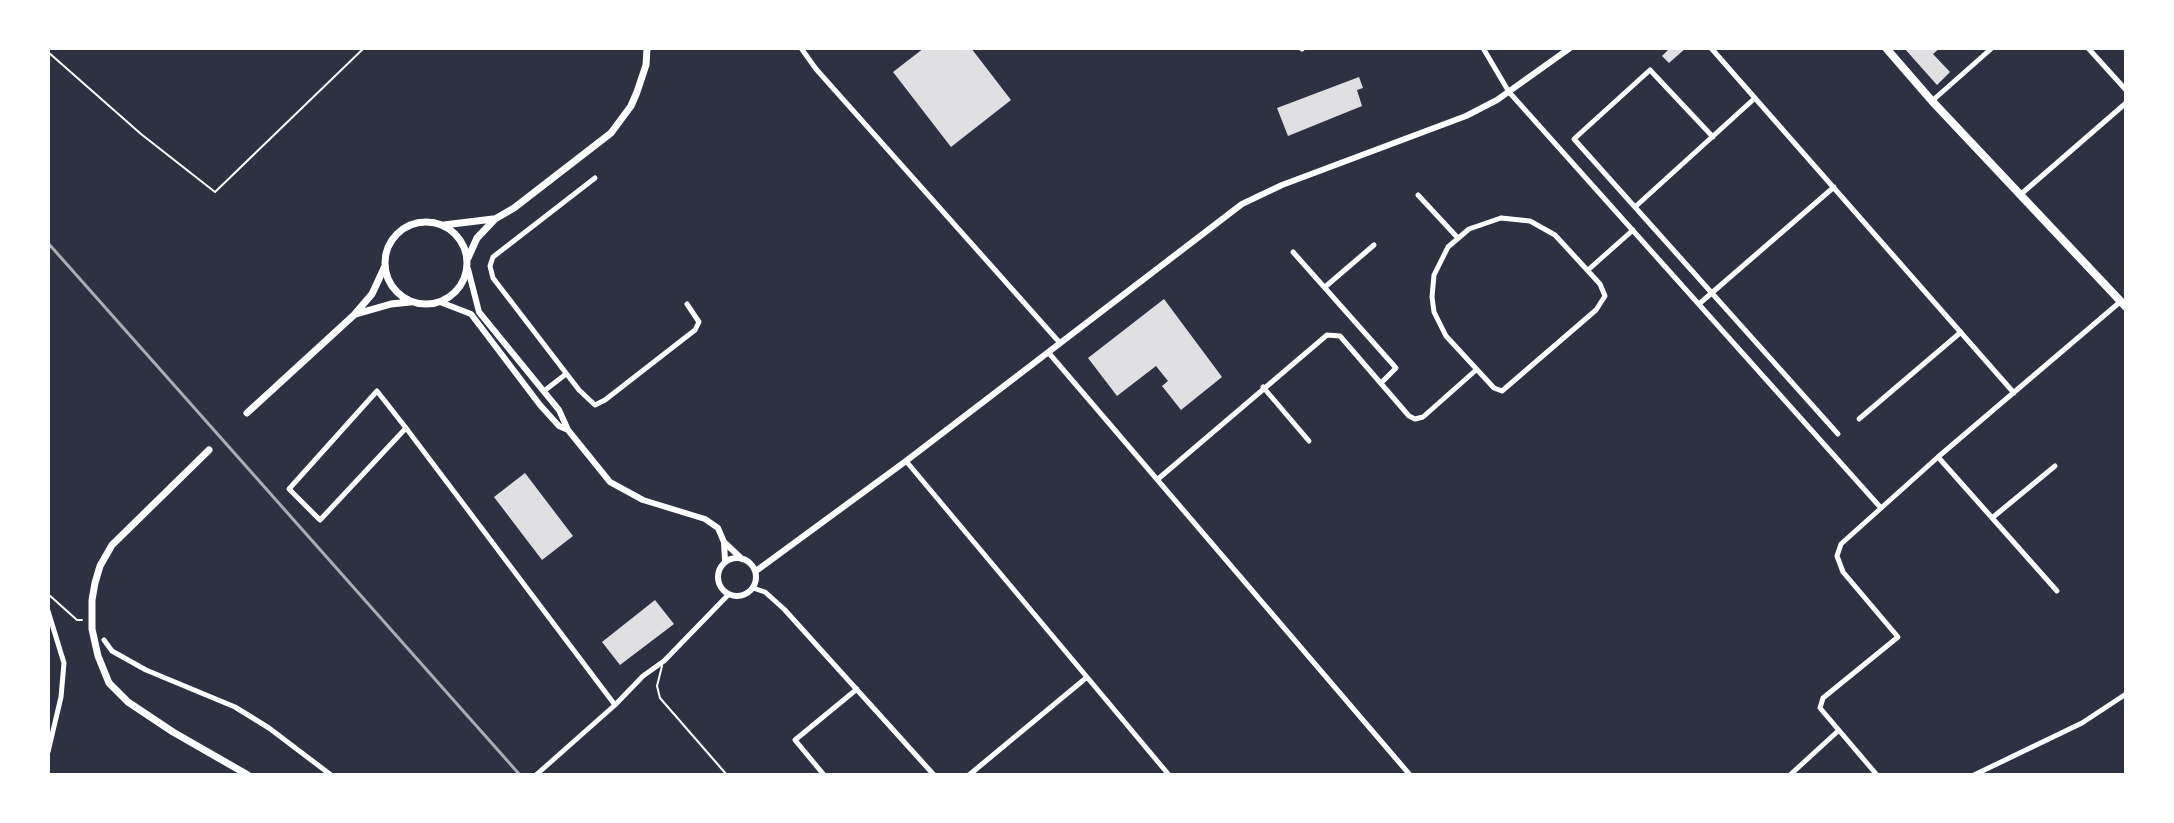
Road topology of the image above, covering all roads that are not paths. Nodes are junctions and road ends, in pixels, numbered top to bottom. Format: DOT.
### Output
graph roads {
  1 [pos="647,48"];
  2 [pos="801,48"];
  3 [pos="1483,48"];
  4 [pos="1570,48"];
  5 [pos="1711,48"];
  6 [pos="1886,48"];
  7 [pos="1992,48"];
  8 [pos="2088,48"];
  9 [pos="2126,90"];
  10 [pos="1509,92"];
  11 [pos="1755,98"];
  12 [pos="1932,101"];
  13 [pos="2126,103"];
  14 [pos="1713,137"];
  15 [pos="595,178"];
  16 [pos="1834,187"];
  17 [pos="1418,195"];
  18 [pos="2019,195"];
  19 [pos="1635,207"];
  20 [pos="495,219"];
  21 [pos="444,225"];
  22 [pos="1633,230"];
  23 [pos="1457,237"];
  24 [pos="1374,245"];
  25 [pos="1293,252"];
  26 [pos="468,258"];
  27 [pos="385,266"];
  28 [pos="468,269"];
  29 [pos="1588,270"];
  30 [pos="1325,287"];
  31 [pos="1712,294"];
  32 [pos="412,302"];
  33 [pos="440,302"];
  34 [pos="687,304"];
  35 [pos="1699,304"];
  36 [pos="2123,304"];
  37 [pos="354,315"];
  38 [pos="1961,332"];
  39 [pos="1060,343"];
  40 [pos="1048,352"];
  41 [pos="1476,370"];
  42 [pos="566,374"];
  43 [pos="1381,383"];
  44 [pos="1263,387"];
  45 [pos="544,391"];
  46 [pos="2014,393"];
  47 [pos="247,413"];
  48 [pos="1859,419"];
  49 [pos="406,428"];
  50 [pos="568,430"];
  51 [pos="1838,434"];
  52 [pos="1309,441"];
  53 [pos="209,450"];
  54 [pos="1938,457"];
  55 [pos="906,461"];
  56 [pos="2055,466"];
  57 [pos="1158,479"];
  58 [pos="1881,508"];
  59 [pos="1992,518"];
  60 [pos="724,542"];
  61 [pos="743,559"];
  62 [pos="725,561"];
  63 [pos="756,571"];
  64 [pos="753,588"];
  65 [pos="2057,591"];
  66 [pos="729,594"];
  67 [pos="48,611"];
  68 [pos="104,640"];
  69 [pos="664,661"];
  70 [pos="1086,678"];
  71 [pos="857,689"];
  72 [pos="2126,694"];
  73 [pos="615,705"];
  74 [pos="1838,731"];
  75 [pos="48,752"];
  76 [pos="248,775"];
  77 [pos="331,775"];
  78 [pos="536,775"];
  79 [pos="727,775"];
  80 [pos="824,775"];
  81 [pos="934,775"];
  82 [pos="969,775"];
  83 [pos="1169,775"];
  84 [pos="1410,775"];
  85 [pos="1790,775"];
  86 [pos="1877,775"];
  87 [pos="1974,775"];
  1 -- 20 [label="main road"];
  2 -- 39 [label="street"];
  3 -- 10 [label="street"];
  4 -- 10 [label="street"];
  5 -- 11 [label="street"];
  6 -- 12 [label="main road"];
  7 -- 12 [label="street"];
  8 -- 9 [label="street"];
  10 -- 22 [label="street"];
  10 -- 39 [label="street"];
  11 -- 14 [label="street"];
  11 -- 16 [label="street"];
  12 -- 18 [label="main road"];
  13 -- 18 [label="street"];
  14 -- 19 [label="street"];
  14 -- 19 [label="street"];
  15 -- 42 [label="street"];
  16 -- 31 [label="street"];
  16 -- 38 [label="street"];
  17 -- 23 [label="street"];
  18 -- 36 [label="main road"];
  19 -- 31 [label="street"];
  20 -- 21 [label="main road"];
  20 -- 26 [label="main road"];
  21 -- 26 [label="main road"];
  21 -- 27 [label="main road"];
  22 -- 29 [label="street"];
  22 -- 35 [label="street"];
  23 -- 29 [label="street"];
  23 -- 41 [label="street"];
  24 -- 30 [label="street"];
  25 -- 30 [label="street"];
  26 -- 28 [label="main road"];
  27 -- 32 [label="main road"];
  27 -- 37 [label="main road"];
  28 -- 33 [label="main road"];
  28 -- 45 [label="street"];
  29 -- 41 [label="street"];
  30 -- 43 [label="street"];
  31 -- 35 [label="street"];
  31 -- 51 [label="street"];
  32 -- 33 [label="main road"];
  32 -- 37 [label="main road"];
  33 -- 50 [label="street"];
  34 -- 42 [label="street"];
  35 -- 58 [label="street"];
  36 -- 46 [label="street"];
  37 -- 47 [label="main road"];
  38 -- 46 [label="street"];
  38 -- 48 [label="street"];
  39 -- 40 [label="street"];
  40 -- 55 [label="street"];
  40 -- 57 [label="street"];
  41 -- 43 [label="street"];
  42 -- 45 [label="street"];
  43 -- 44 [label="street"];
  44 -- 52 [label="street"];
  44 -- 57 [label="street"];
  45 -- 50 [label="street"];
  46 -- 54 [label="street"];
  49 -- 49 [label="street"];
  49 -- 73 [label="street"];
  50 -- 60 [label="street"];
  53 -- 76 [label="main road"];
  54 -- 58 [label="street"];
  54 -- 59 [label="street"];
  55 -- 63 [label="street"];
  55 -- 70 [label="street"];
  56 -- 59 [label="street"];
  57 -- 84 [label="street"];
  58 -- 74 [label="street"];
  59 -- 65 [label="street"];
  60 -- 61 [label="street"];
  60 -- 62 [label="street"];
  61 -- 62 [label="street"];
  61 -- 63 [label="street"];
  62 -- 66 [label="street"];
  63 -- 64 [label="street"];
  64 -- 66 [label="street"];
  64 -- 71 [label="street"];
  66 -- 69 [label="street"];
  67 -- 75 [label="street"];
  68 -- 77 [label="street"];
  69 -- 73 [label="street"];
  69 -- 79 [label="lane"];
  70 -- 82 [label="street"];
  70 -- 83 [label="street"];
  71 -- 80 [label="street"];
  71 -- 81 [label="street"];
  72 -- 87 [label="street"];
  73 -- 78 [label="street"];
  74 -- 85 [label="street"];
  74 -- 86 [label="street"];
}
